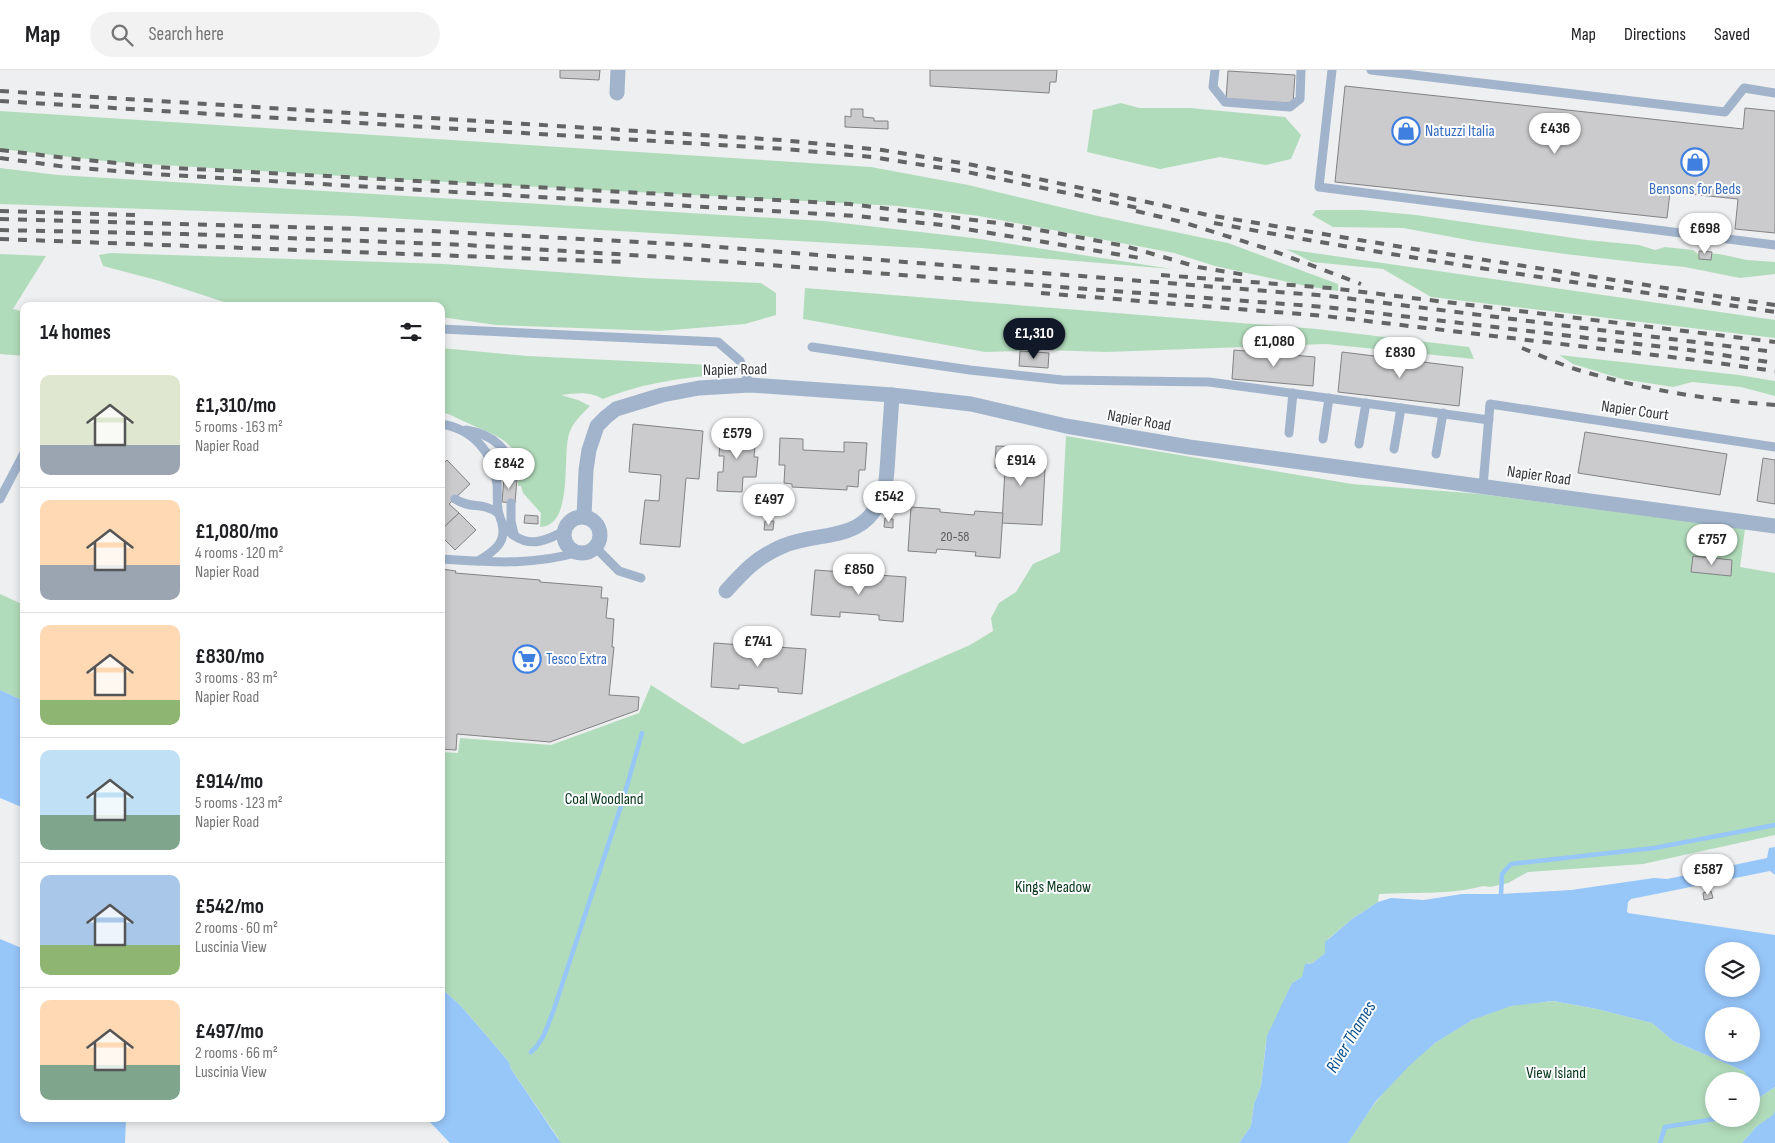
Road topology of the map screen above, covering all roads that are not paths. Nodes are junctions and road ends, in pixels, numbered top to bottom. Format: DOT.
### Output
graph roads {
  1 [pos="618,70"];
  2 [pos="1215,70"];
  3 [pos="1300,70"];
  4 [pos="1332,70"];
  5 [pos="1371,70"];
  6 [pos="617,93"];
  7 [pos="1775,94"];
  8 [pos="1775,246"];
  9 [pos="445,328"];
  10 [pos="812,347"];
  11 [pos="750,385"];
  12 [pos="1293,393"];
  13 [pos="892,395"];
  14 [pos="1328,398"];
  15 [pos="1366,403"];
  16 [pos="1400,408"];
  17 [pos="1443,414"];
  18 [pos="1489,420"];
  19 [pos="445,425"];
  20 [pos="463,430"];
  21 [pos="1289,433"];
  22 [pos="1324,439"];
  23 [pos="1359,444"];
  24 [pos="1775,447"];
  25 [pos="1394,449"];
  26 [pos="1436,454"];
  27 [pos="20,461"];
  28 [pos="512,478"];
  29 [pos="1483,486"];
  30 [pos="0,499"];
  31 [pos="454,499"];
  32 [pos="511,503"];
  33 [pos="499,517"];
  34 [pos="584,517"];
  35 [pos="1775,526"];
  36 [pos="564,531"];
  37 [pos="516,537"];
  38 [pos="595,547"];
  39 [pos="579,552"];
  40 [pos="445,559"];
  41 [pos="477,561"];
  42 [pos="641,578"];
  43 [pos="726,591"];
  1 -- 6 [label="street"];
  2 -- 3 [label="lane"];
  4 -- 8 [label="lane"];
  5 -- 7 [label="lane"];
  9 -- 11 [label="lane"];
  10 -- 12 [label="lane"];
  11 -- 13 [label="street, Napier Road"];
  11 -- 34 [label="street, Napier Road"];
  12 -- 14 [label="lane"];
  12 -- 21 [label="lane"];
  13 -- 29 [label="street, Napier Road"];
  13 -- 43 [label="street"];
  14 -- 15 [label="lane"];
  14 -- 22 [label="lane"];
  15 -- 16 [label="lane"];
  15 -- 23 [label="lane"];
  16 -- 17 [label="lane"];
  16 -- 25 [label="lane"];
  17 -- 18 [label="lane"];
  17 -- 26 [label="lane"];
  18 -- 24 [label="lane, Napier Court"];
  18 -- 29 [label="lane"];
  19 -- 20 [label="lane"];
  20 -- 28 [label="lane"];
  20 -- 33 [label="lane"];
  27 -- 30 [label="lane"];
  29 -- 35 [label="street, Napier Road"];
  31 -- 33 [label="lane"];
  32 -- 37 [label="lane"];
  33 -- 37 [label="lane"];
  33 -- 41 [label="lane"];
  34 -- 36 [label="street"];
  34 -- 38 [label="street"];
  36 -- 37 [label="lane"];
  36 -- 39 [label="street"];
  38 -- 39 [label="street"];
  38 -- 42 [label="lane"];
  39 -- 41 [label="lane"];
  40 -- 41 [label="lane"];
}
